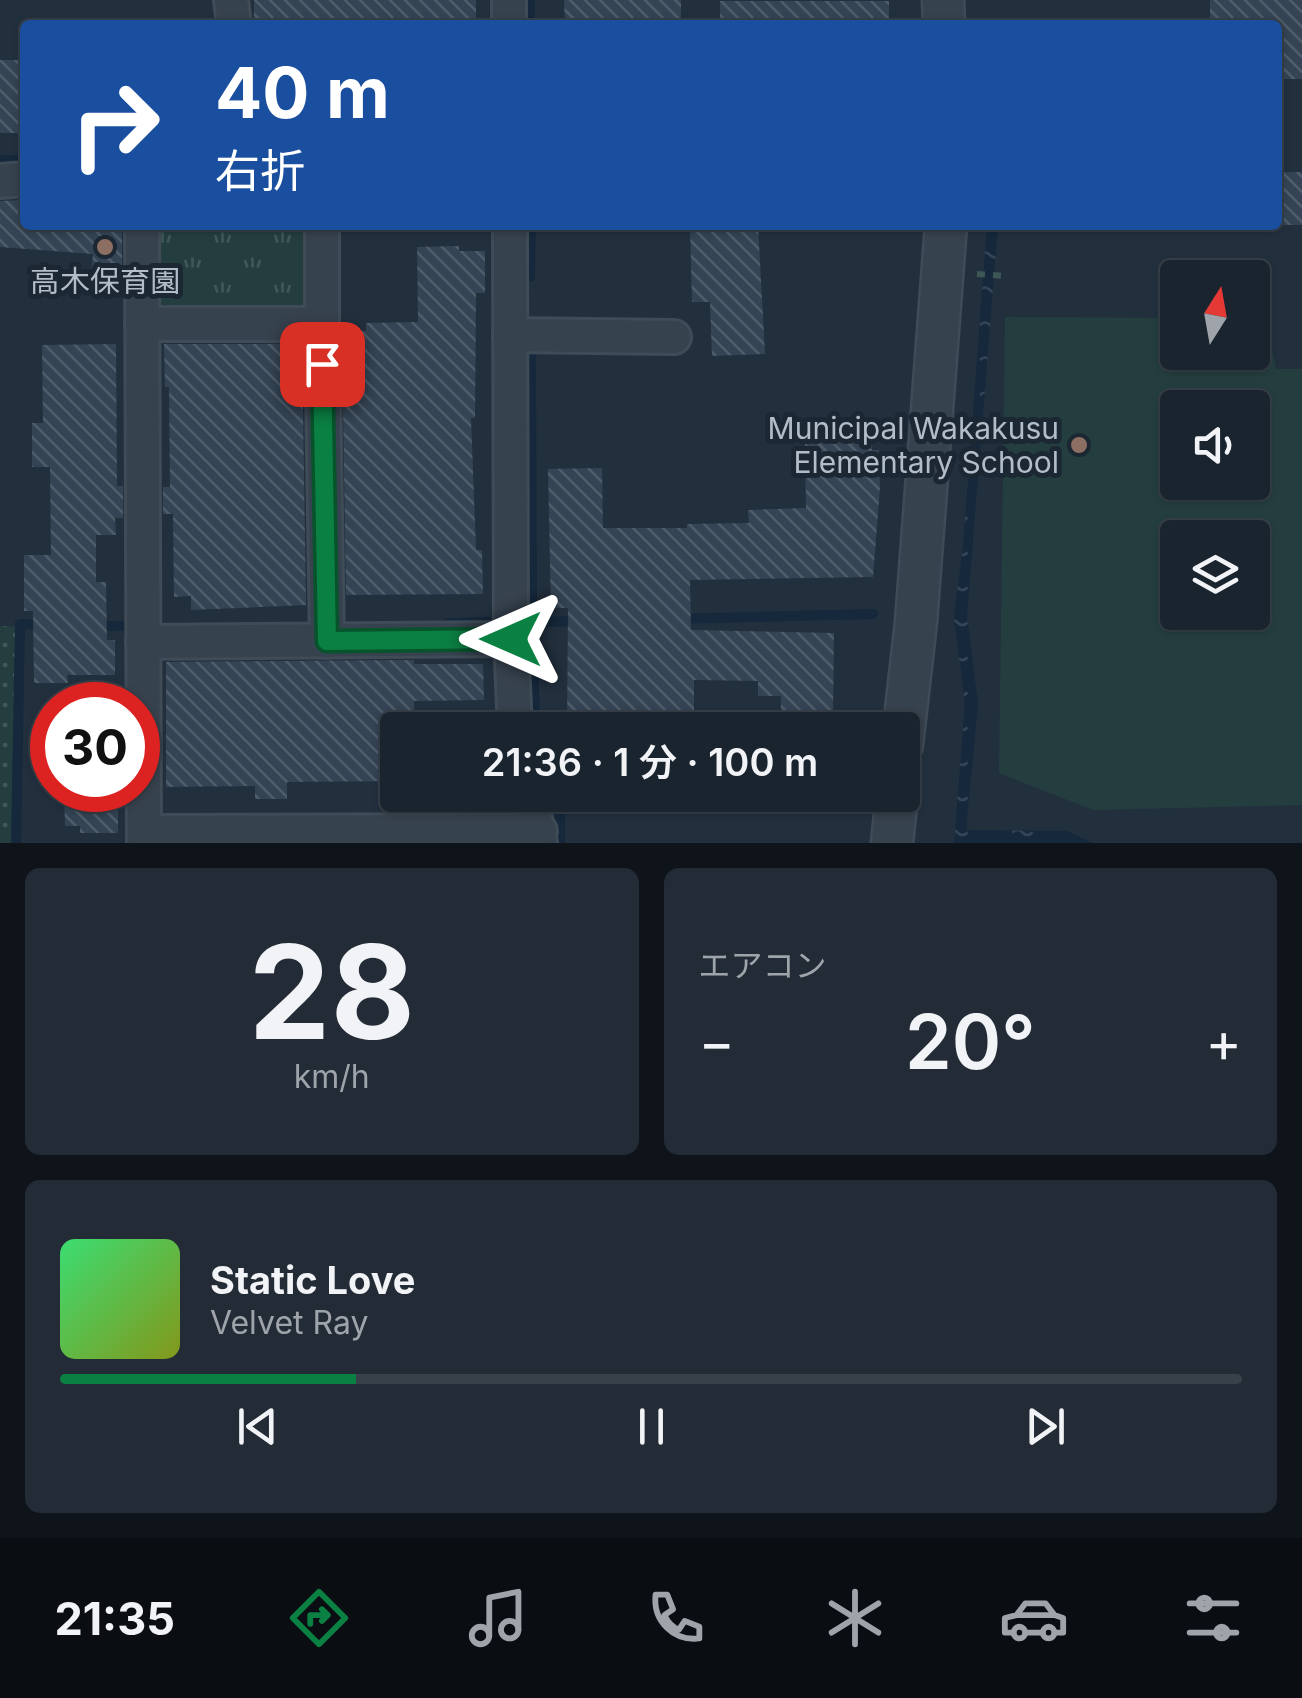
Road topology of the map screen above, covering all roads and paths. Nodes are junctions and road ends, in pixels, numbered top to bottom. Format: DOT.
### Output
graph roads {
  1 [pos="142,230"];
  2 [pos="322,230"];
  3 [pos="510,230"];
  4 [pos="946,230"];
  5 [pos="971,273"];
  6 [pos="1006,276"];
  7 [pos="142,324"];
  8 [pos="322,324"];
  9 [pos="510,335"];
  10 [pos="674,338"];
  11 [pos="511,639"];
  12 [pos="327,641"];
  13 [pos="142,642"];
  14 [pos="515,712"];
  15 [pos="906,712"];
  16 [pos="534,812"];
  17 [pos="895,812"];
  18 [pos="540,837"];
  19 [pos="144,838"];
  20 [pos="892,843"];
  1 -- 7 [label="street"];
  2 -- 8 [label="street"];
  3 -- 9 [label="street"];
  4 -- 15 [label="street"];
  5 -- 6 [label="path"];
  7 -- 8 [label="street"];
  7 -- 13 [label="street"];
  8 -- 12 [label="street"];
  9 -- 10 [label="street"];
  9 -- 11 [label="street"];
  11 -- 12 [label="street"];
  11 -- 14 [label="street"];
  12 -- 13 [label="street"];
  13 -- 19 [label="street"];
  16 -- 18 [label="street"];
  17 -- 20 [label="street"];
  18 -- 19 [label="street"];
}
